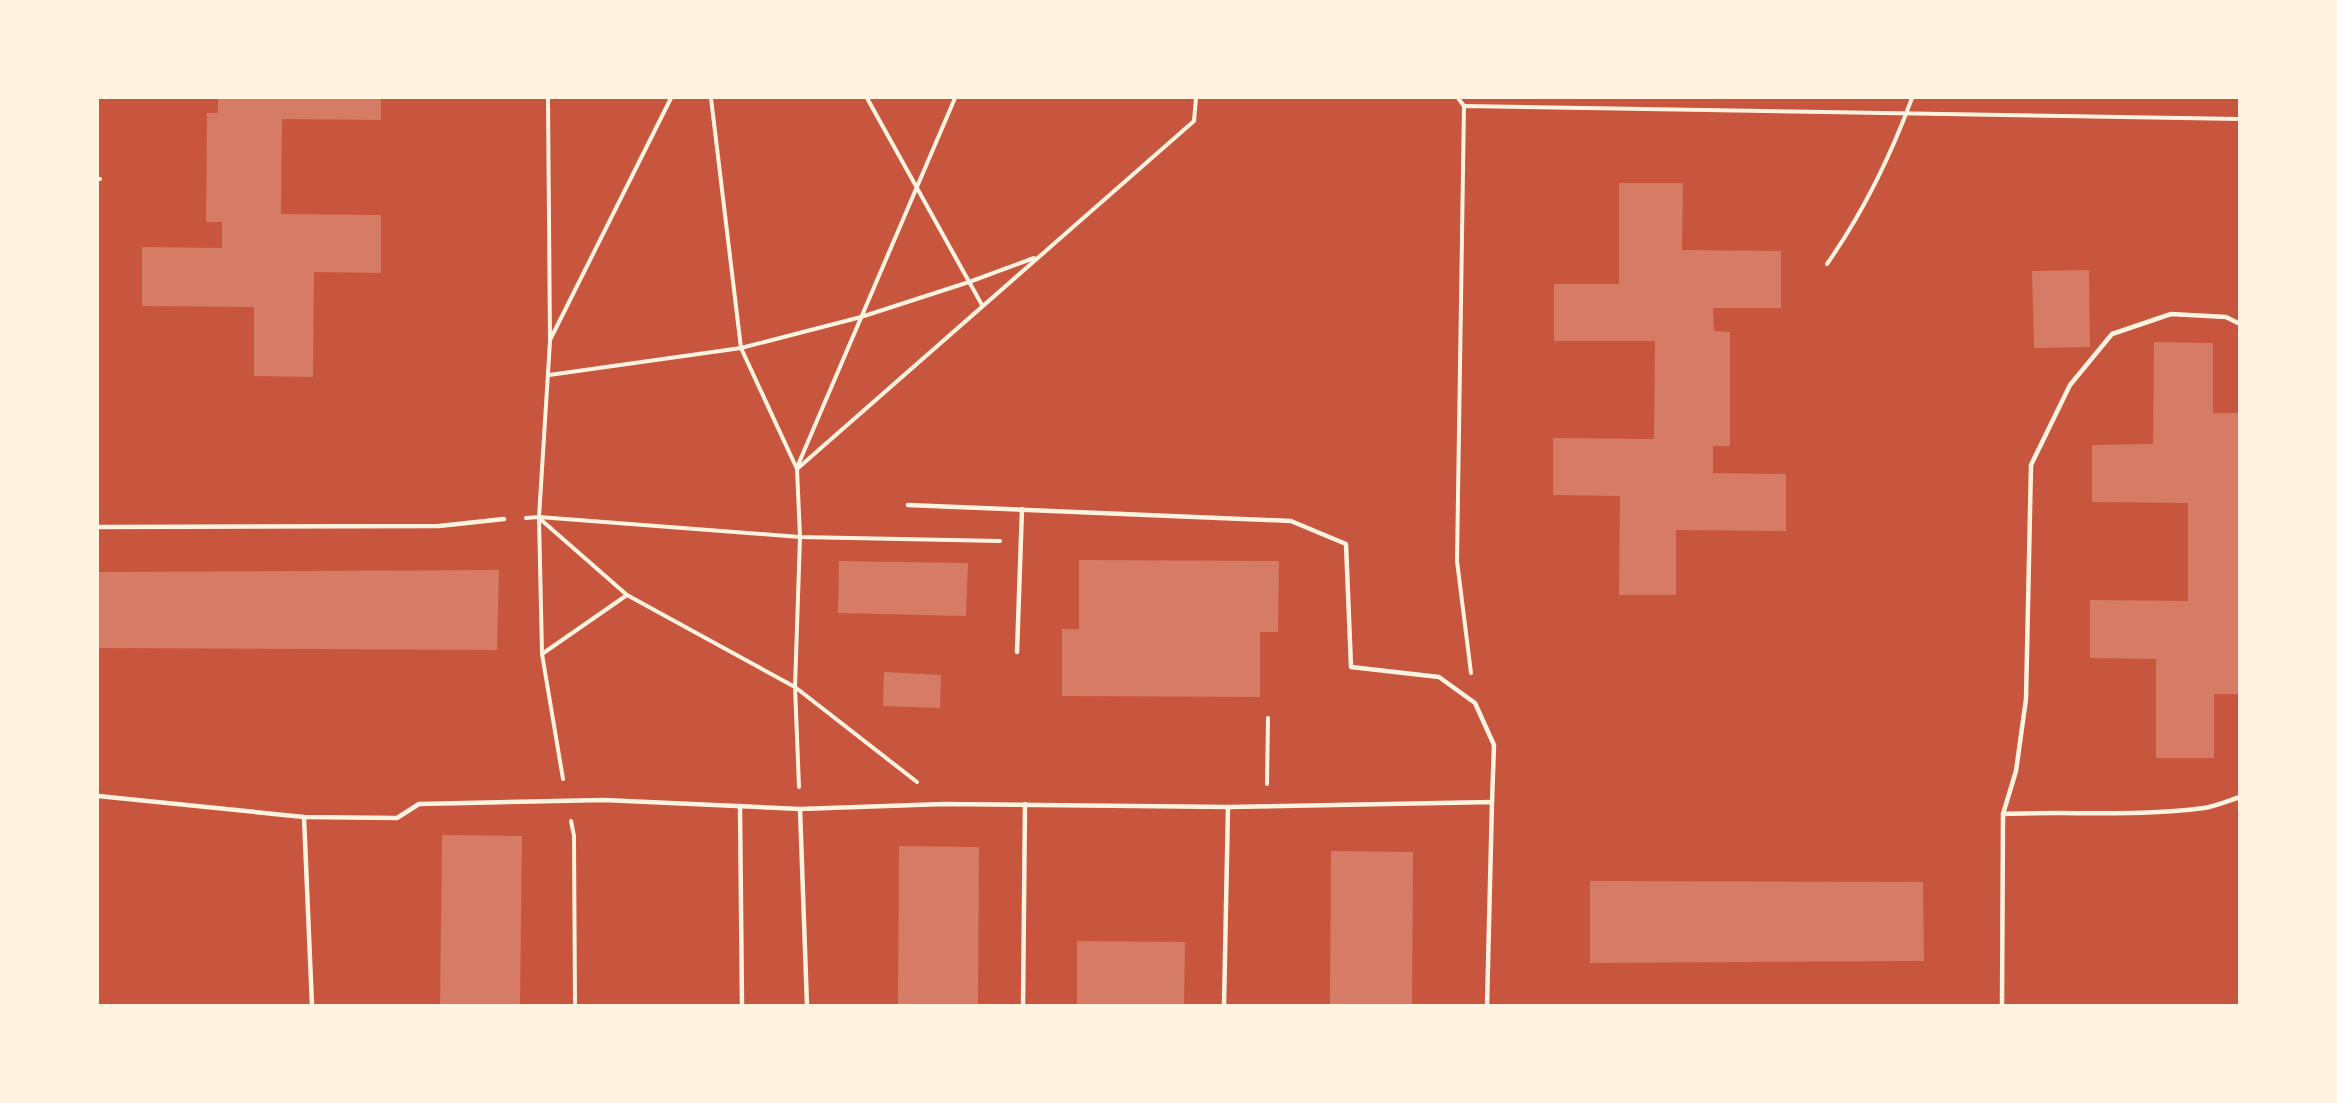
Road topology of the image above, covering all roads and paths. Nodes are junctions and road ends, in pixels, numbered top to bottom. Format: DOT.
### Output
graph roads {
  1 [pos="548,98"];
  2 [pos="671,98"];
  3 [pos="711,98"];
  4 [pos="867,98"];
  5 [pos="955,98"];
  6 [pos="1196,98"];
  7 [pos="1458,98"];
  8 [pos="1912,98"];
  9 [pos="1464,106"];
  10 [pos="1906,113"];
  11 [pos="2240,119"];
  12 [pos="916,187"];
  13 [pos="1038,257"];
  14 [pos="1827,264"];
  15 [pos="969,282"];
  16 [pos="982,305"];
  17 [pos="861,317"];
  18 [pos="2240,324"];
  19 [pos="550,341"];
  20 [pos="741,348"];
  21 [pos="549,375"];
  22 [pos="797,469"];
  23 [pos="908,505"];
  24 [pos="1022,509"];
  25 [pos="539,517"];
  26 [pos="504,519"];
  27 [pos="98,527"];
  28 [pos="801,537"];
  29 [pos="1021,542"];
  30 [pos="627,595"];
  31 [pos="1017,652"];
  32 [pos="542,654"];
  33 [pos="795,687"];
  34 [pos="1475,704"];
  35 [pos="1268,718"];
  36 [pos="1266,789"];
  37 [pos="98,796"];
  38 [pos="2240,797"];
  39 [pos="567,802"];
  40 [pos="1492,802"];
  41 [pos="944,804"];
  42 [pos="1025,804"];
  43 [pos="740,806"];
  44 [pos="1228,807"];
  45 [pos="800,809"];
  46 [pos="2003,814"];
  47 [pos="304,817"];
  48 [pos="312,1005"];
  49 [pos="575,1005"];
  50 [pos="742,1005"];
  51 [pos="807,1005"];
  52 [pos="1023,1005"];
  53 [pos="1224,1005"];
  54 [pos="1487,1005"];
  55 [pos="2002,1005"];
  1 -- 19 [label="path"];
  2 -- 19 [label="path"];
  3 -- 20 [label="path"];
  4 -- 12 [label="path"];
  5 -- 12 [label="path"];
  6 -- 13 [label="path"];
  7 -- 9 [label="path"];
  8 -- 10 [label="path"];
  9 -- 10 [label="path"];
  9 -- 34 [label="path"];
  10 -- 11 [label="path"];
  10 -- 14 [label="path"];
  12 -- 15 [label="path"];
  12 -- 17 [label="path"];
  13 -- 15 [label="path"];
  13 -- 16 [label="path"];
  15 -- 16 [label="path"];
  15 -- 17 [label="path"];
  16 -- 22 [label="path"];
  17 -- 20 [label="path"];
  17 -- 22 [label="path"];
  18 -- 46 [label="lane"];
  19 -- 21 [label="path"];
  20 -- 21 [label="path"];
  20 -- 22 [label="path"];
  21 -- 25 [label="path"];
  22 -- 28 [label="path"];
  23 -- 24 [label="lane"];
  24 -- 29 [label="lane"];
  24 -- 34 [label="lane"];
  25 -- 28 [label="path"];
  25 -- 30 [label="path"];
  25 -- 32 [label="path"];
  26 -- 27 [label="lane"];
  28 -- 29 [label="path"];
  28 -- 33 [label="path"];
  29 -- 31 [label="lane"];
  30 -- 32 [label="path"];
  30 -- 33 [label="path"];
  32 -- 39 [label="path"];
  33 -- 41 [label="path"];
  33 -- 45 [label="path"];
  34 -- 40 [label="lane"];
  35 -- 36 [label="path"];
  37 -- 47 [label="lane"];
  38 -- 46 [label="lane"];
  39 -- 43 [label="lane"];
  39 -- 47 [label="lane"];
  39 -- 49 [label="path"];
  40 -- 44 [label="lane"];
  40 -- 54 [label="lane"];
  41 -- 42 [label="lane"];
  41 -- 45 [label="lane"];
  42 -- 44 [label="lane"];
  42 -- 52 [label="lane"];
  43 -- 45 [label="lane"];
  43 -- 50 [label="lane"];
  44 -- 53 [label="lane"];
  45 -- 51 [label="lane"];
  46 -- 55 [label="lane"];
  47 -- 48 [label="lane"];
}
